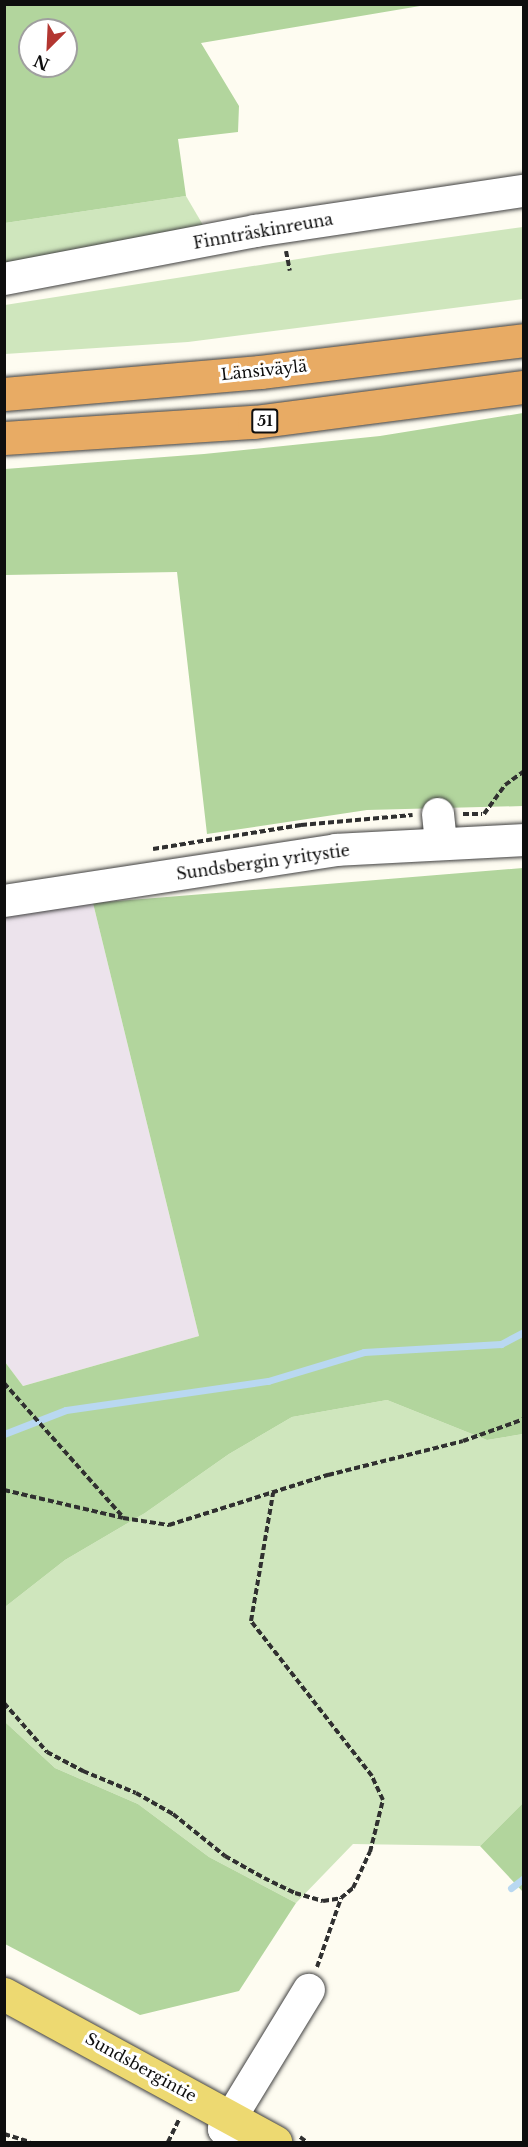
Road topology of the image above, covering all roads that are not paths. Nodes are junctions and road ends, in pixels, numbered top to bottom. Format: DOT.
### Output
graph roads {
  1 [pos="524,191"];
  2 [pos="4,279"];
  3 [pos="524,340"];
  4 [pos="524,387"];
  5 [pos="4,394"];
  6 [pos="4,438"];
  7 [pos="524,840"];
  8 [pos="4,902"];
  9 [pos="309,1990"];
  10 [pos="4,1994"];
  11 [pos="4,2014"];
  12 [pos="234,2129"];
  13 [pos="275,2142"];
  1 -- 2 [label="street, Finnträskinreuna"];
  3 -- 5 [label="highway, Länsiväylä"];
  4 -- 6 [label="highway, 51"];
  7 -- 8 [label="street, Sundsbergin yritystie"];
  9 -- 12 [label="street"];
  10 -- 12 [label="main road, Sundsbergintie"];
  11 -- 12 [label="main road, Sundsbergintie"];
  12 -- 13 [label="main road, Sundsbergintie"];
}
